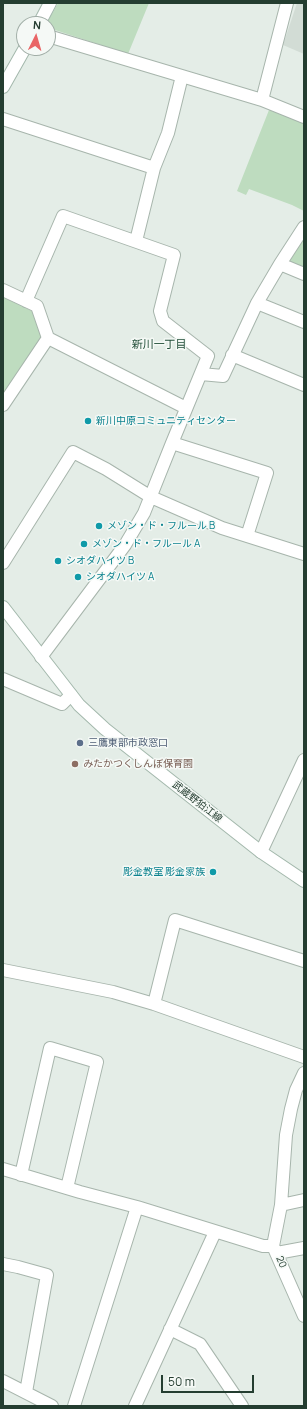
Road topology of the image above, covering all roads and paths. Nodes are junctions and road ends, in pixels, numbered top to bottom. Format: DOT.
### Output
graph roads {
  1 [pos="50,3"];
  2 [pos="287,3"];
  3 [pos="43,16"];
  4 [pos="56,38"];
  5 [pos="20,56"];
  6 [pos="182,76"];
  7 [pos="3,87"];
  8 [pos="262,100"];
  9 [pos="304,117"];
  10 [pos="3,119"];
  11 [pos="154,168"];
  12 [pos="304,227"];
  13 [pos="136,241"];
  14 [pos="280,264"];
  15 [pos="304,274"];
  16 [pos="3,290"];
  17 [pos="26,301"];
  18 [pos="257,303"];
  19 [pos="304,322"];
  20 [pos="48,338"];
  21 [pos="232,355"];
  22 [pos="201,374"];
  23 [pos="304,386"];
  24 [pos="3,405"];
  25 [pos="186,408"];
  26 [pos="172,443"];
  27 [pos="151,497"];
  28 [pos="247,536"];
  29 [pos="304,554"];
  30 [pos="3,563"];
  31 [pos="3,607"];
  32 [pos="41,657"];
  33 [pos="3,679"];
  34 [pos="71,695"];
  35 [pos="304,760"];
  36 [pos="261,852"];
  37 [pos="304,881"];
  38 [pos="304,961"];
  39 [pos="3,970"];
  40 [pos="154,1004"];
  41 [pos="304,1057"];
  42 [pos="304,1073"];
  43 [pos="3,1170"];
  44 [pos="21,1175"];
  45 [pos="67,1188"];
  46 [pos="304,1200"];
  47 [pos="281,1205"];
  48 [pos="137,1207"];
  49 [pos="215,1232"];
  50 [pos="304,1248"];
  51 [pos="275,1250"];
  52 [pos="3,1264"];
  53 [pos="304,1316"];
  54 [pos="170,1329"];
  55 [pos="3,1381"];
  56 [pos="26,1392"];
  57 [pos="52,1406"];
  58 [pos="74,1406"];
  59 [pos="135,1406"];
  60 [pos="242,1406"];
  1 -- 3 [label="street"];
  2 -- 8 [label="street"];
  4 -- 6 [label="street"];
  5 -- 7 [label="street"];
  6 -- 8 [label="street"];
  6 -- 11 [label="street"];
  8 -- 9 [label="street"];
  10 -- 11 [label="street"];
  11 -- 13 [label="street"];
  12 -- 14 [label="street"];
  13 -- 17 [label="street"];
  13 -- 22 [label="street"];
  14 -- 15 [label="street"];
  14 -- 18 [label="street"];
  16 -- 17 [label="street"];
  17 -- 20 [label="street"];
  18 -- 19 [label="street"];
  18 -- 21 [label="street"];
  20 -- 24 [label="street"];
  20 -- 25 [label="street"];
  21 -- 22 [label="street"];
  21 -- 23 [label="street"];
  22 -- 25 [label="street"];
  25 -- 26 [label="street"];
  26 -- 27 [label="street"];
  26 -- 28 [label="street"];
  27 -- 28 [label="street"];
  27 -- 30 [label="street"];
  27 -- 32 [label="street"];
  28 -- 29 [label="street"];
  31 -- 32 [label="street, 武蔵野狛江線"];
  32 -- 34 [label="street, 武蔵野狛江線"];
  33 -- 34 [label="street"];
  34 -- 36 [label="street, 武蔵野狛江線"];
  35 -- 36 [label="street"];
  36 -- 37 [label="street, 武蔵野狛江線"];
  38 -- 40 [label="street"];
  39 -- 40 [label="street"];
  40 -- 41 [label="street"];
  42 -- 47 [label="street, 20"];
  43 -- 44 [label="street"];
  44 -- 45 [label="street"];
  44 -- 45 [label="street"];
  45 -- 48 [label="street"];
  46 -- 47 [label="street"];
  47 -- 51 [label="street, 20"];
  48 -- 49 [label="street"];
  48 -- 58 [label="street"];
  49 -- 51 [label="street"];
  49 -- 54 [label="street"];
  50 -- 51 [label="street"];
  51 -- 53 [label="street, 20"];
  52 -- 56 [label="street"];
  54 -- 59 [label="street"];
  54 -- 60 [label="street"];
  55 -- 56 [label="street"];
  56 -- 57 [label="street"];
}
